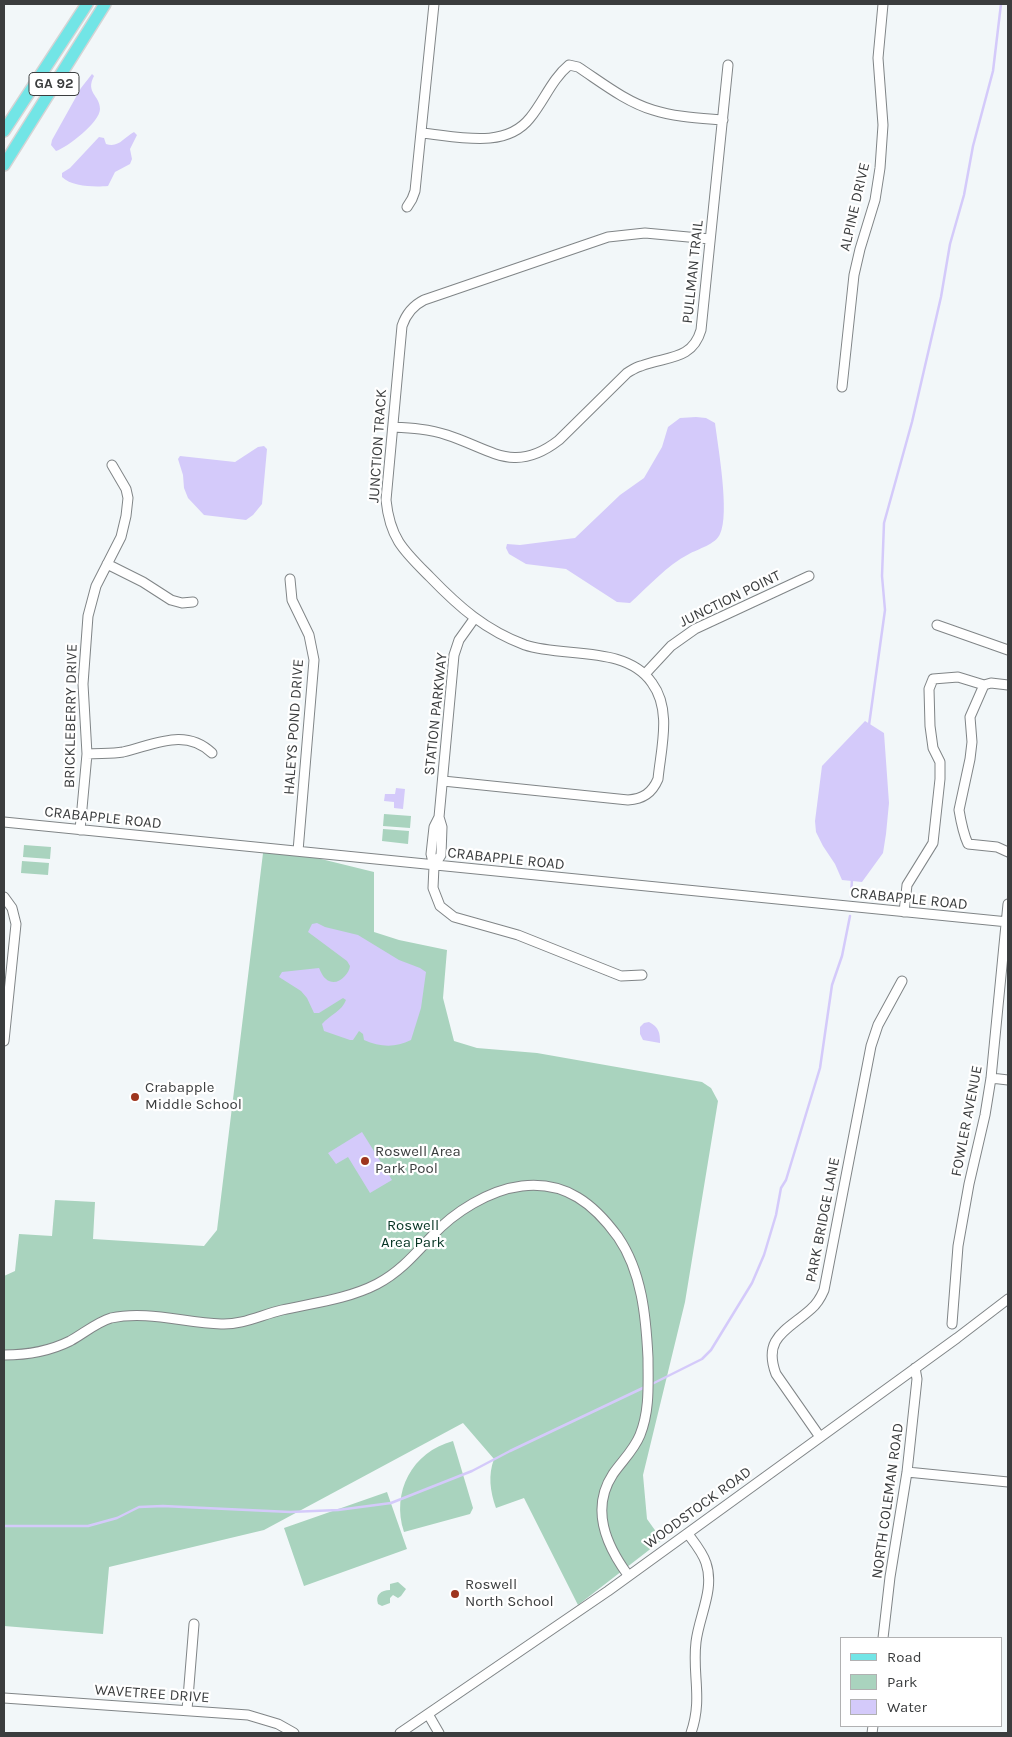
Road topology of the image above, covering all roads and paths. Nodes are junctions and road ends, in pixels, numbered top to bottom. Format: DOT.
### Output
graph roads {
  1 [pos="87,4"];
  2 [pos="105,4"];
  3 [pos="434,4"];
  4 [pos="883,4"];
  5 [pos="728,65"];
  6 [pos="723,120"];
  7 [pos="4,131"];
  8 [pos="421,133"];
  9 [pos="4,165"];
  10 [pos="407,207"];
  11 [pos="710,239"];
  12 [pos="842,387"];
  13 [pos="393,427"];
  14 [pos="112,464"];
  15 [pos="107,564"];
  16 [pos="809,576"];
  17 [pos="290,579"];
  18 [pos="193,602"];
  19 [pos="474,619"];
  20 [pos="937,625"];
  21 [pos="1008,650"];
  22 [pos="645,674"];
  23 [pos="984,685"];
  24 [pos="1008,686"];
  25 [pos="212,753"];
  26 [pos="87,754"];
  27 [pos="443,781"];
  28 [pos="4,822"];
  29 [pos="80,830"];
  30 [pos="298,851"];
  31 [pos="1008,852"];
  32 [pos="434,866"];
  33 [pos="4,897"];
  34 [pos="1008,904"];
  35 [pos="904,912"];
  36 [pos="1007,922"];
  37 [pos="642,975"];
  38 [pos="7,981"];
  39 [pos="902,981"];
  40 [pos="4,1041"];
  41 [pos="991,1078"];
  42 [pos="1008,1080"];
  43 [pos="1008,1299"];
  44 [pos="952,1324"];
  45 [pos="4,1354"];
  46 [pos="915,1368"];
  47 [pos="820,1437"];
  48 [pos="907,1472"];
  49 [pos="1008,1482"];
  50 [pos="688,1534"];
  51 [pos="628,1575"];
  52 [pos="194,1624"];
  53 [pos="883,1637"];
  54 [pos="4,1698"];
  55 [pos="187,1710"];
  56 [pos="428,1714"];
  57 [pos="294,1733"];
  58 [pos="400,1733"];
  59 [pos="439,1733"];
  60 [pos="691,1733"];
  1 -- 7 [label="main road, GA 92"];
  2 -- 9 [label="main road, GA 92"];
  3 -- 8 [label="street"];
  4 -- 12 [label="street, ALPINE DRIVE"];
  5 -- 6 [label="street, PULLMAN TRAIL"];
  6 -- 8 [label="street"];
  6 -- 11 [label="street, PULLMAN TRAIL"];
  8 -- 10 [label="street"];
  11 -- 13 [label="street, JUNCTION TRACK"];
  11 -- 13 [label="street, PULLMAN TRAIL"];
  13 -- 19 [label="street, JUNCTION TRACK"];
  14 -- 15 [label="street, BRICKLEBERRY DRIVE"];
  15 -- 18 [label="street"];
  15 -- 26 [label="street, BRICKLEBERRY DRIVE"];
  16 -- 22 [label="street, JUNCTION POINT"];
  17 -- 30 [label="street, HALEYS POND DRIVE"];
  19 -- 22 [label="street, JUNCTION TRACK"];
  19 -- 27 [label="street, STATION PARKWAY"];
  20 -- 21 [label="street"];
  22 -- 27 [label="street, JUNCTION TRACK"];
  23 -- 24 [label="street"];
  23 -- 31 [label="street"];
  23 -- 35 [label="street"];
  25 -- 26 [label="street"];
  26 -- 29 [label="street, BRICKLEBERRY DRIVE"];
  27 -- 32 [label="street, STATION PARKWAY"];
  28 -- 29 [label="street, CRABAPPLE ROAD"];
  29 -- 30 [label="street, CRABAPPLE ROAD"];
  30 -- 32 [label="street, CRABAPPLE ROAD"];
  32 -- 35 [label="street, CRABAPPLE ROAD"];
  32 -- 37 [label="street, STATION PARKWAY"];
  33 -- 38 [label="street"];
  34 -- 36 [label="street, FOWLER AVENUE"];
  35 -- 36 [label="street, CRABAPPLE ROAD"];
  36 -- 41 [label="street, FOWLER AVENUE"];
  38 -- 40 [label="street"];
  39 -- 47 [label="street, PARK BRIDGE LANE"];
  41 -- 42 [label="street"];
  41 -- 44 [label="street, FOWLER AVENUE"];
  43 -- 46 [label="street, WOODSTOCK ROAD"];
  45 -- 51 [label="street"];
  46 -- 47 [label="street, WOODSTOCK ROAD"];
  46 -- 48 [label="street, NORTH COLEMAN ROAD"];
  47 -- 50 [label="street, WOODSTOCK ROAD"];
  48 -- 49 [label="street"];
  48 -- 53 [label="street, NORTH COLEMAN ROAD"];
  50 -- 51 [label="street, WOODSTOCK ROAD"];
  50 -- 60 [label="street"];
  51 -- 56 [label="street, WOODSTOCK ROAD"];
  52 -- 55 [label="street"];
  54 -- 55 [label="street, WAVETREE DRIVE"];
  55 -- 57 [label="street, WAVETREE DRIVE"];
  56 -- 58 [label="street, WOODSTOCK ROAD"];
  56 -- 59 [label="street"];
}
